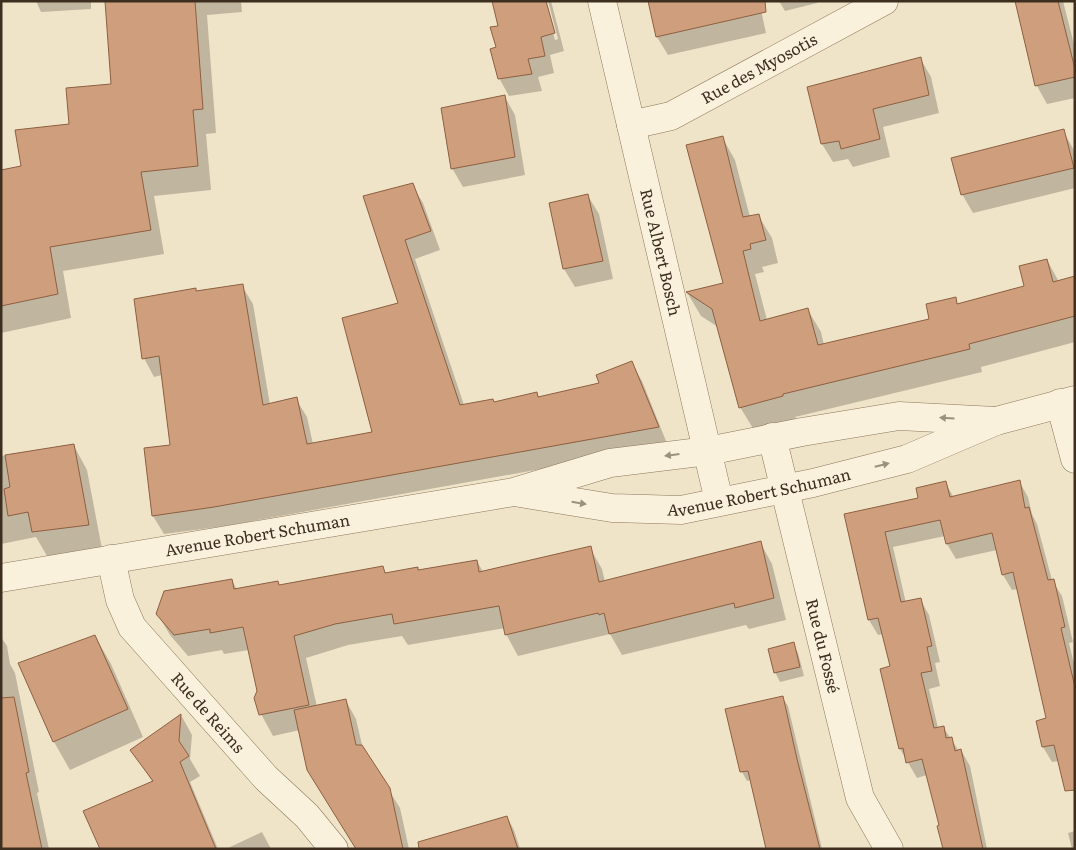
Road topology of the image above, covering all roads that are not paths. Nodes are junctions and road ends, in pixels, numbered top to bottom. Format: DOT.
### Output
graph roads {
  1 [pos="602,1"];
  2 [pos="884,1"];
  3 [pos="631,125"];
  4 [pos="1068,401"];
  5 [pos="996,421"];
  6 [pos="772,437"];
  7 [pos="708,451"];
  8 [pos="1075,459"];
  9 [pos="784,488"];
  10 [pos="514,492"];
  11 [pos="719,502"];
  12 [pos="111,559"];
  13 [pos="1,578"];
  14 [pos="334,849"];
  15 [pos="889,849"];
  1 -- 3 [label="street, Rue Albert Bosch"];
  2 -- 3 [label="street, Rue des Myosotis"];
  3 -- 7 [label="street, Rue Albert Bosch"];
  4 -- 5 [label="street, Avenue Robert Schuman"];
  4 -- 8 [label="street"];
  5 -- 6 [label="street, Avenue Robert Schuman, one-way"];
  9 -- 5 [label="street, Avenue Robert Schuman, one-way"];
  6 -- 7 [label="street, Avenue Robert Schuman"];
  6 -- 9 [label="street, Rue du Fossé"];
  7 -- 10 [label="street, Avenue Robert Schuman, one-way"];
  7 -- 11 [label="street, Rue Albert Bosch"];
  9 -- 11 [label="street, Avenue Robert Schuman"];
  9 -- 15 [label="street, Rue du Fossé"];
  10 -- 11 [label="street, Avenue Robert Schuman, one-way"];
  10 -- 12 [label="street, Avenue Robert Schuman"];
  12 -- 13 [label="street, Avenue Robert Schuman"];
  12 -- 14 [label="street, Rue de Reims"];
}
